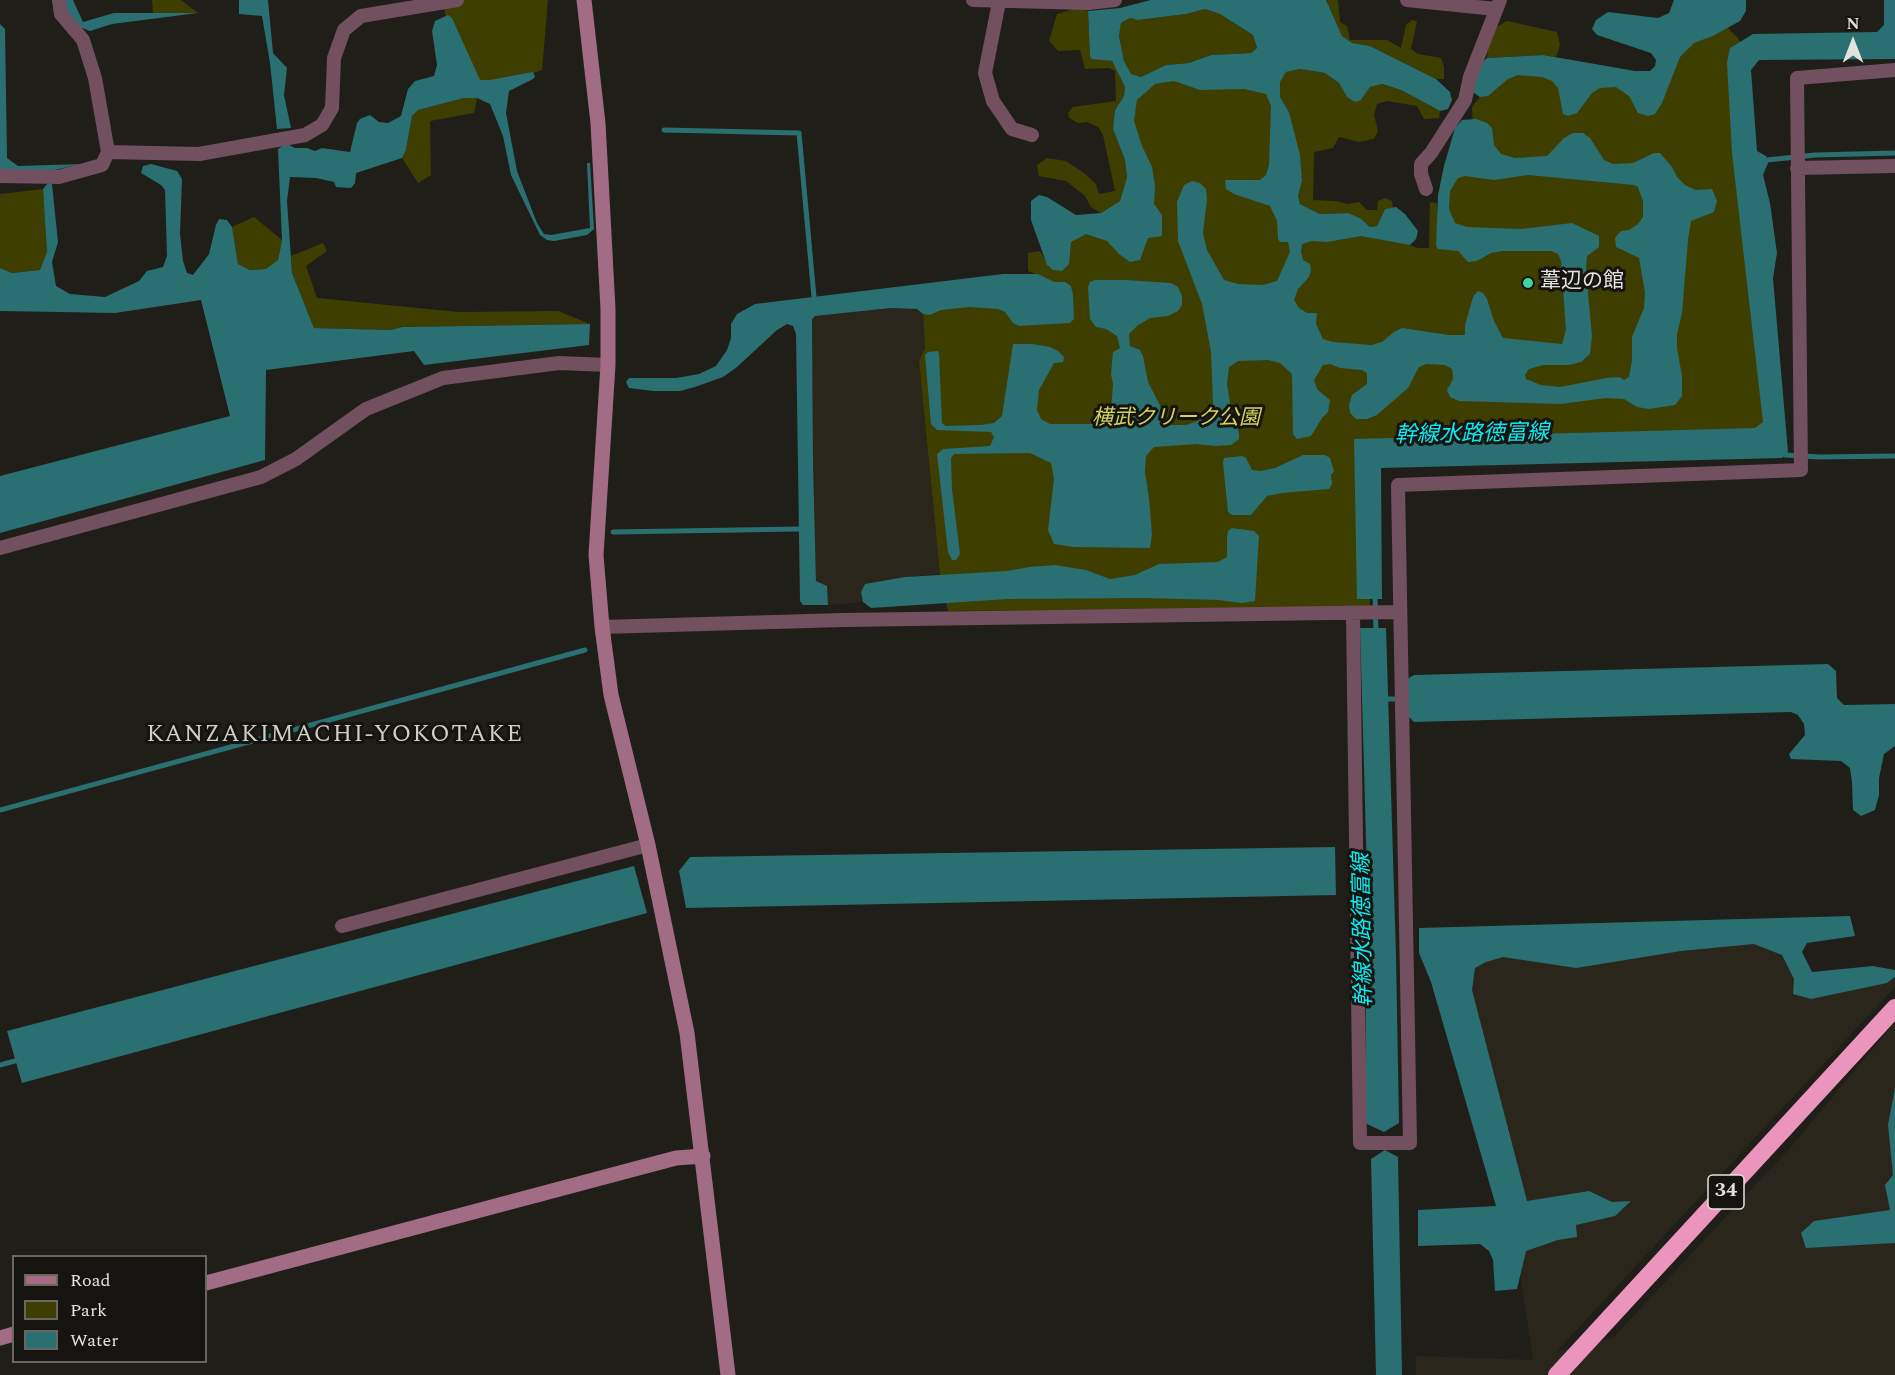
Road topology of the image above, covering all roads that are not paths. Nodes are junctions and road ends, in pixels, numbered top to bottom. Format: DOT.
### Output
graph roads {
  1 [pos="59,0"];
  2 [pos="457,0"];
  3 [pos="584,0"];
  4 [pos="973,0"];
  5 [pos="1115,0"];
  6 [pos="1407,0"];
  7 [pos="1020,1"];
  8 [pos="999,2"];
  9 [pos="1498,4"];
  10 [pos="1895,70"];
  11 [pos="1032,135"];
  12 [pos="108,152"];
  13 [pos="1895,166"];
  14 [pos="1797,168"];
  15 [pos="0,176"];
  16 [pos="1426,189"];
  17 [pos="608,365"];
  18 [pos="0,548"];
  19 [pos="1400,612"];
  20 [pos="1353,613"];
  21 [pos="602,627"];
  22 [pos="648,845"];
  23 [pos="342,926"];
  24 [pos="1895,1008"];
  25 [pos="703,1156"];
  26 [pos="207,1283"];
  27 [pos="728,1375"];
  28 [pos="1557,1375"];
  1 -- 12 [label="street"];
  2 -- 12 [label="street"];
  3 -- 17 [label="street"];
  4 -- 8 [label="street"];
  5 -- 7 [label="street"];
  6 -- 9 [label="street"];
  7 -- 8 [label="street"];
  8 -- 11 [label="street"];
  9 -- 16 [label="street"];
  10 -- 14 [label="street"];
  12 -- 15 [label="street"];
  13 -- 14 [label="street"];
  14 -- 19 [label="street"];
  17 -- 18 [label="street"];
  17 -- 21 [label="street"];
  19 -- 20 [label="street"];
  19 -- 20 [label="street"];
  20 -- 21 [label="street"];
  21 -- 22 [label="street"];
  22 -- 23 [label="street"];
  22 -- 25 [label="street"];
  24 -- 28 [label="highway, 34"];
  25 -- 26 [label="street"];
  25 -- 27 [label="street"];
}
